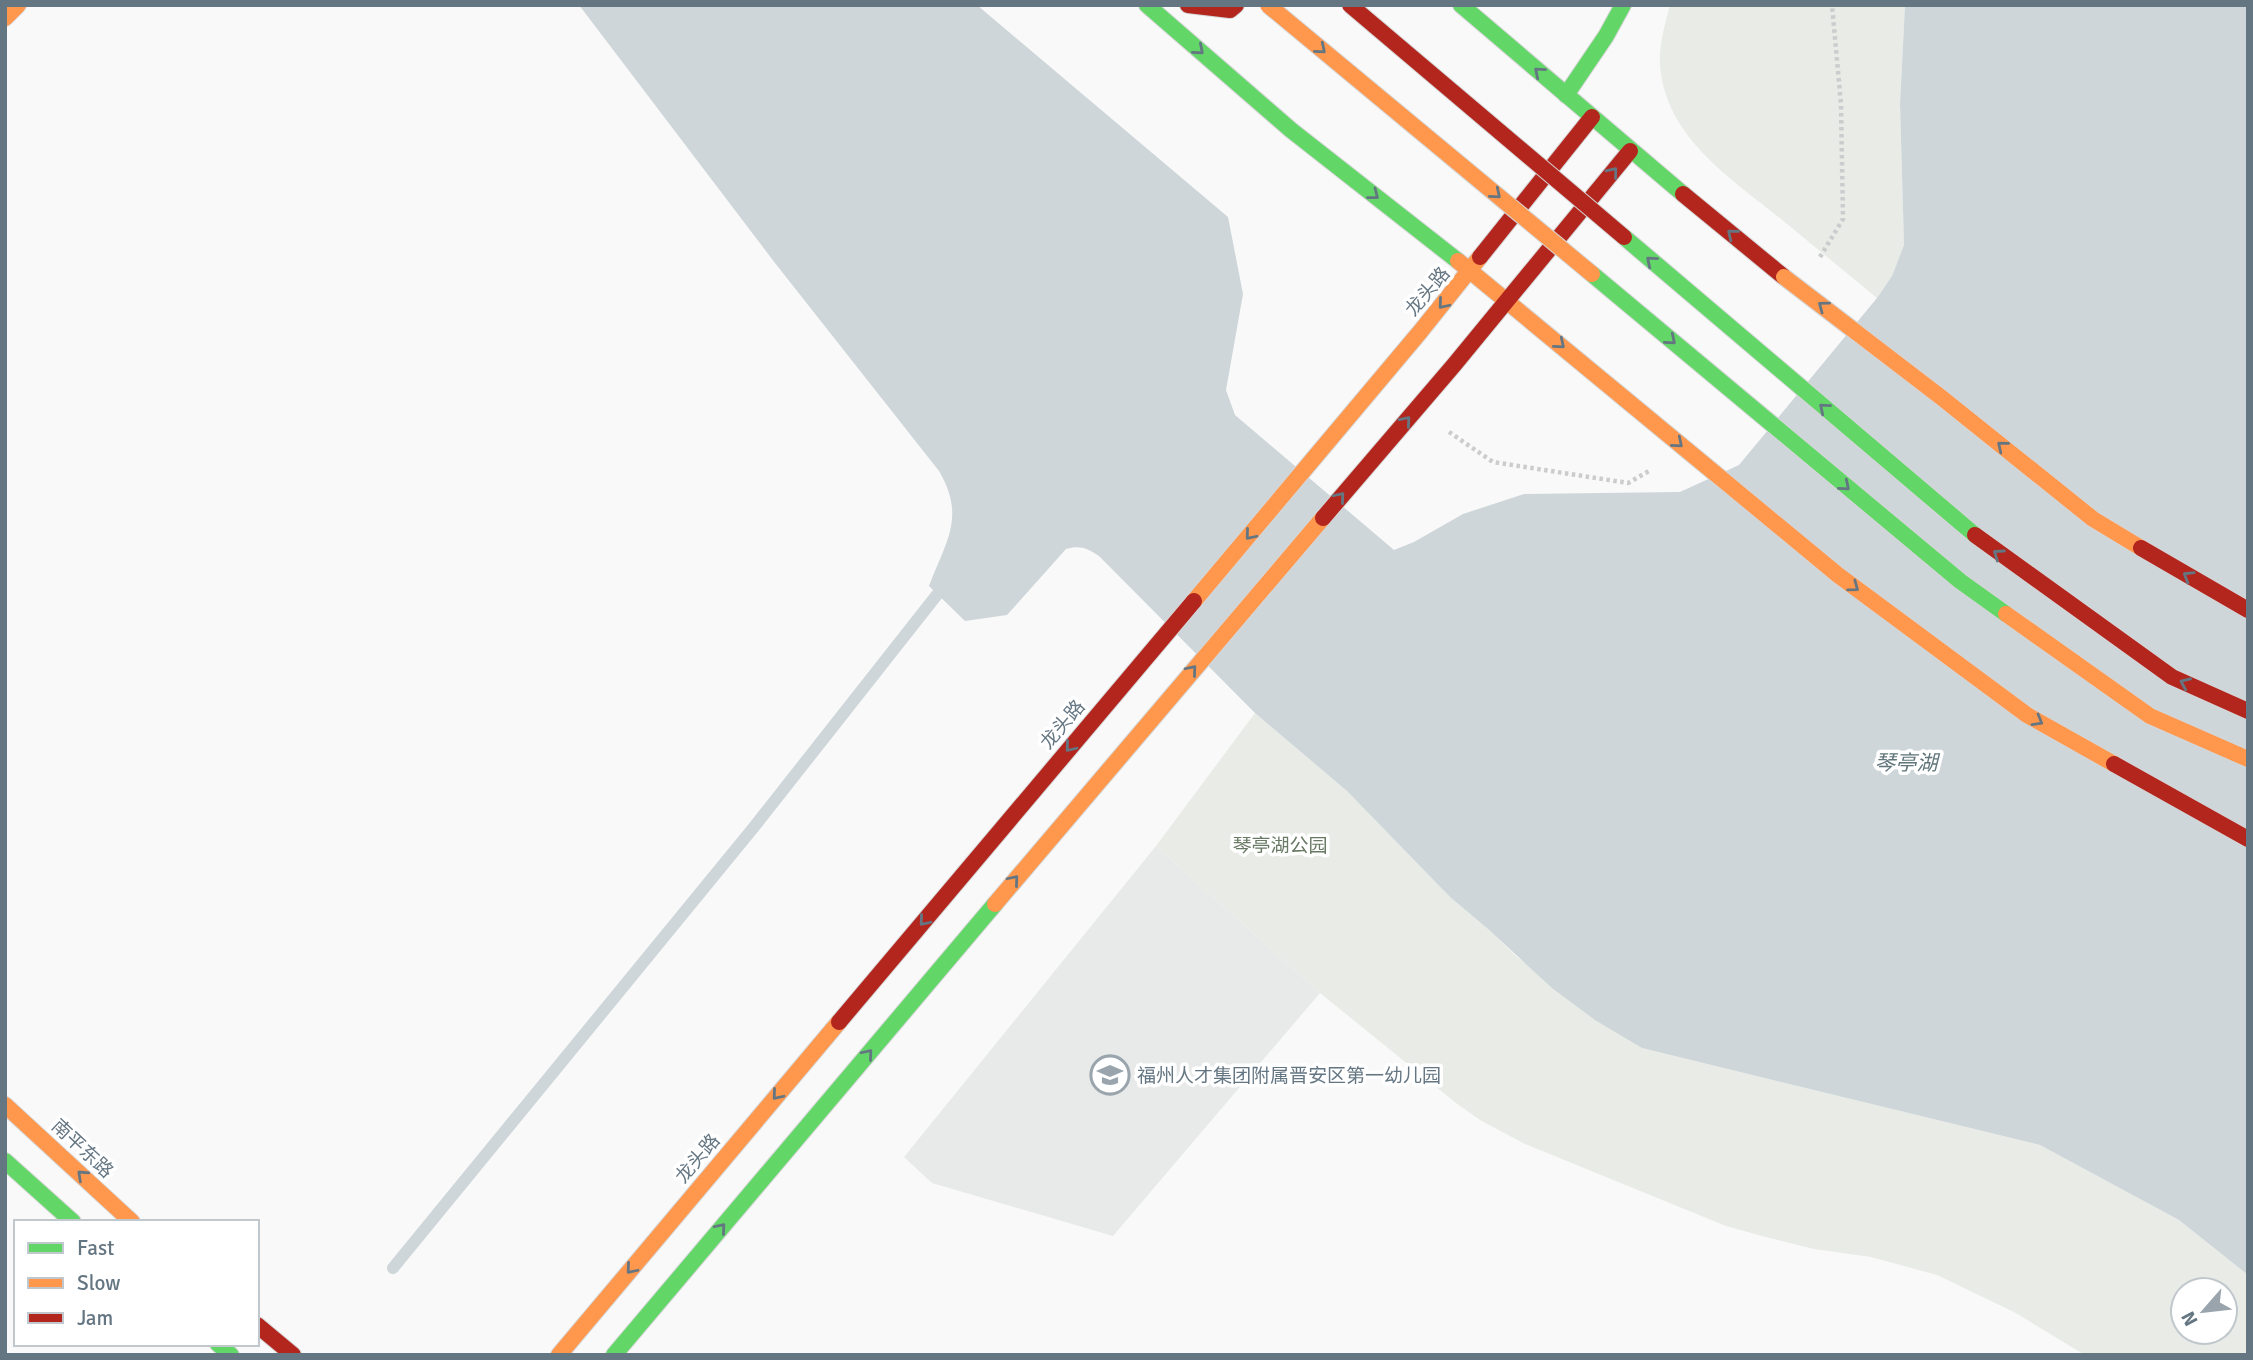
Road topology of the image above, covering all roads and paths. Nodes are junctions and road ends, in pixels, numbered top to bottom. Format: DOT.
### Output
graph roads {
  1 [pos="18,5"];
  2 [pos="1147,5"];
  3 [pos="1188,5"];
  4 [pos="1236,5"];
  5 [pos="1268,5"];
  6 [pos="1350,5"];
  7 [pos="1461,5"];
  8 [pos="1623,5"];
  9 [pos="5,19"];
  10 [pos="1566,95"];
  11 [pos="1592,117"];
  12 [pos="1630,151"];
  13 [pos="1471,271"];
  14 [pos="1507,300"];
  15 [pos="2248,610"];
  16 [pos="2248,711"];
  17 [pos="2248,759"];
  18 [pos="2248,839"];
  19 [pos="5,1105"];
  20 [pos="5,1161"];
  21 [pos="71,1220"];
  22 [pos="130,1220"];
  23 [pos="259,1327"];
  24 [pos="293,1355"];
  25 [pos="559,1355"];
  26 [pos="614,1355"];
  1 -- 9 [label="main road"];
  2 -- 13 [label="main road, one-way"];
  3 -- 4 [label="main road"];
  5 -- 17 [label="main road, one-way, bridge"];
  16 -- 6 [label="main road, one-way, bridge"];
  10 -- 7 [label="main road, one-way"];
  8 -- 10 [label="main road"];
  10 -- 11 [label="main road"];
  11 -- 12 [label="main road"];
  11 -- 13 [label="main road, 龙头路"];
  14 -- 12 [label="main road, one-way"];
  15 -- 12 [label="main road, one-way, bridge"];
  13 -- 14 [label="main road"];
  13 -- 25 [label="main road, 龙头路, one-way"];
  14 -- 18 [label="main road, one-way, bridge"];
  26 -- 14 [label="main road, one-way"];
  22 -- 19 [label="main road, 南平东路, one-way"];
  20 -- 21 [label="main road"];
  23 -- 24 [label="main road"];
}
